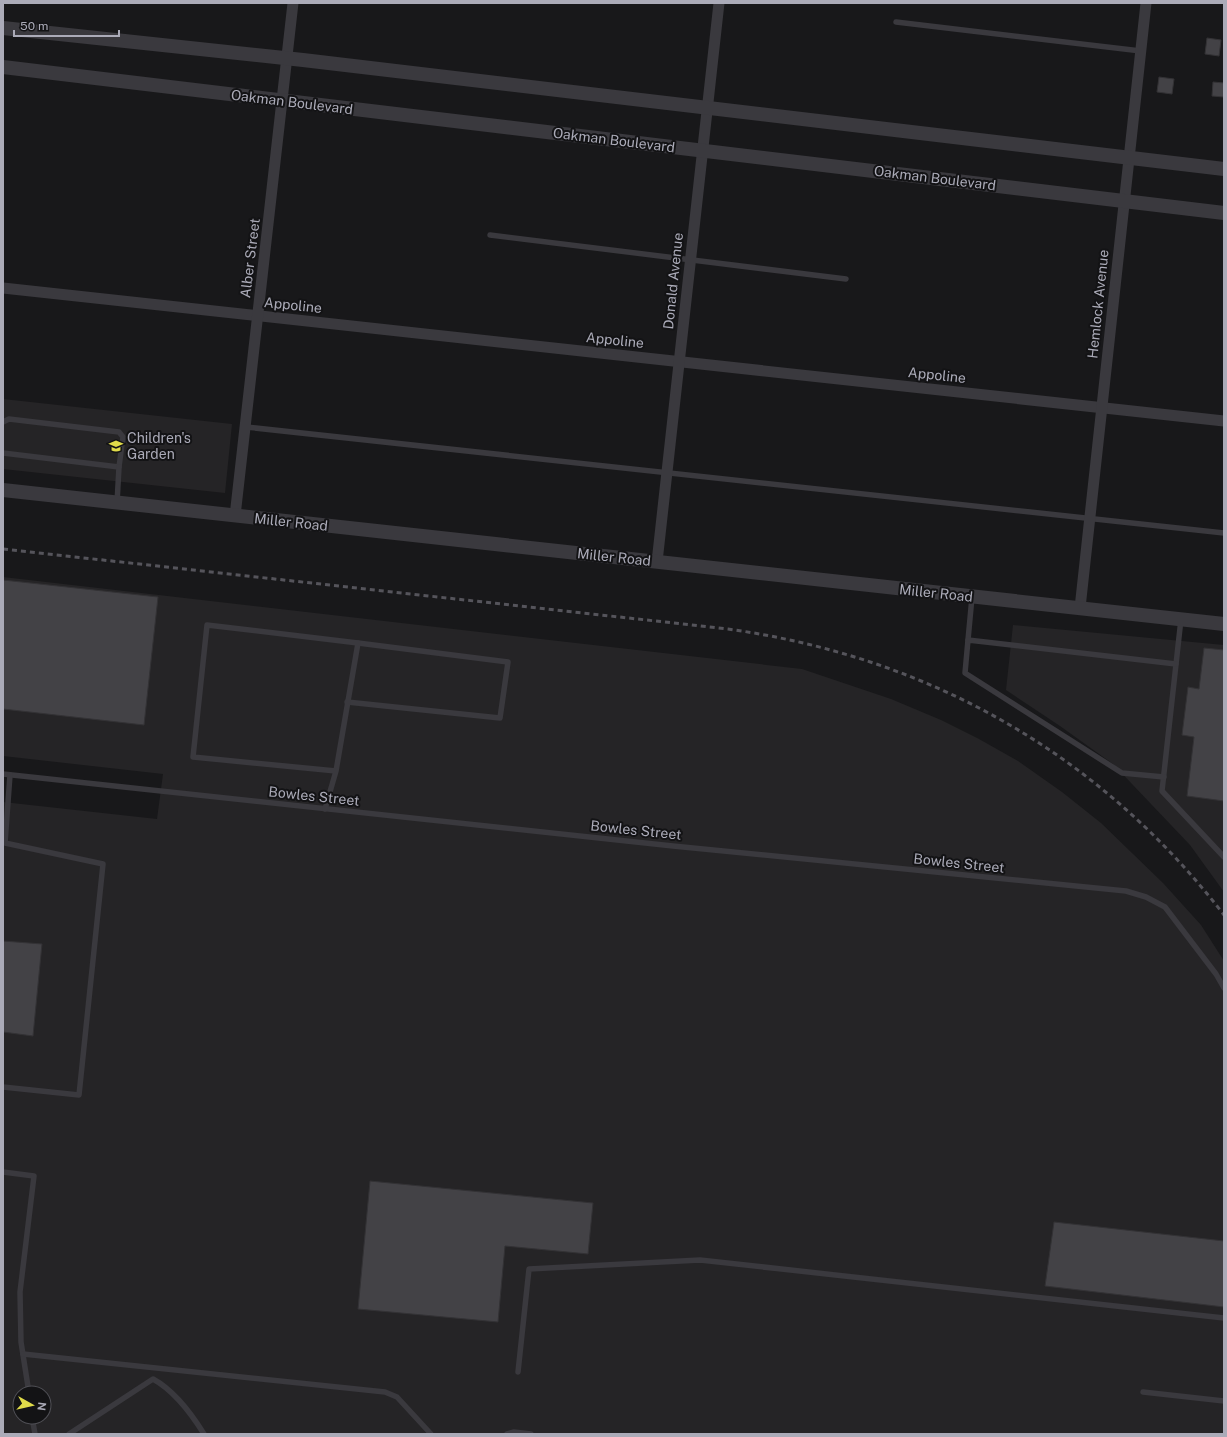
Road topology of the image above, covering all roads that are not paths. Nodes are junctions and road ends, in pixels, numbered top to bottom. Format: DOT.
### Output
graph roads {
  1 [pos="293,3"];
  2 [pos="719,3"];
  3 [pos="1146,3"];
  4 [pos="896,22"];
  5 [pos="3,28"];
  6 [pos="1141,51"];
  7 [pos="287,58"];
  8 [pos="3,67"];
  9 [pos="282,101"];
  10 [pos="708,109"];
  11 [pos="703,151"];
  12 [pos="1129,158"];
  13 [pos="1224,169"];
  14 [pos="1124,201"];
  15 [pos="1224,213"];
  16 [pos="490,235"];
  17 [pos="690,261"];
  18 [pos="846,279"];
  19 [pos="3,288"];
  20 [pos="258,316"];
  21 [pos="679,362"];
  22 [pos="1102,408"];
  23 [pos="1224,421"];
  24 [pos="3,422"];
  25 [pos="246,427"];
  26 [pos="3,452"];
  27 [pos="119,467"];
  28 [pos="667,473"];
  29 [pos="3,490"];
  30 [pos="117,503"];
  31 [pos="235,516"];
  32 [pos="1090,519"];
  33 [pos="1224,533"];
  34 [pos="657,562"];
  35 [pos="972,597"];
  36 [pos="1080,608"];
  37 [pos="1181,619"];
  38 [pos="1224,624"];
  39 [pos="968,640"];
  40 [pos="358,643"];
  41 [pos="1176,664"];
  42 [pos="347,702"];
  43 [pos="336,771"];
  44 [pos="3,774"];
  45 [pos="10,775"];
  46 [pos="1164,777"];
  47 [pos="324,809"];
  48 [pos="1224,857"];
  49 [pos="1224,988"];
  50 [pos="3,1087"];
  51 [pos="3,1172"];
  52 [pos="1224,1318"];
  53 [pos="23,1354"];
  54 [pos="151,1367"];
  55 [pos="518,1372"];
  56 [pos="153,1379"];
  57 [pos="28,1385"];
  58 [pos="1143,1392"];
  59 [pos="1224,1401"];
  60 [pos="68,1434"];
  61 [pos="204,1434"];
  62 [pos="431,1434"];
  63 [pos="506,1434"];
  64 [pos="532,1434"];
  1 -- 7 [label="street, Alber Street"];
  2 -- 10 [label="street, Donald Avenue"];
  3 -- 6 [label="street, Hemlock Avenue"];
  4 -- 6 [label="lane"];
  5 -- 7 [label="street"];
  6 -- 12 [label="street, Hemlock Avenue"];
  7 -- 9 [label="street, Alber Street"];
  7 -- 10 [label="street"];
  8 -- 9 [label="street, Oakman Boulevard"];
  9 -- 11 [label="street, Oakman Boulevard"];
  9 -- 20 [label="street, Alber Street"];
  10 -- 11 [label="street, Donald Avenue"];
  10 -- 12 [label="street"];
  11 -- 14 [label="street, Oakman Boulevard"];
  11 -- 17 [label="street, Donald Avenue"];
  12 -- 13 [label="street"];
  12 -- 14 [label="street, Hemlock Avenue"];
  14 -- 15 [label="street, Oakman Boulevard"];
  14 -- 22 [label="street, Hemlock Avenue"];
  16 -- 17 [label="lane"];
  17 -- 18 [label="lane"];
  17 -- 21 [label="street, Donald Avenue"];
  19 -- 20 [label="street, Appoline"];
  20 -- 21 [label="street, Appoline"];
  20 -- 25 [label="street, Alber Street"];
  21 -- 22 [label="street, Appoline"];
  21 -- 28 [label="street, Donald Avenue"];
  22 -- 23 [label="street, Appoline"];
  22 -- 32 [label="street, Hemlock Avenue"];
  24 -- 27 [label="lane"];
  25 -- 28 [label="lane"];
  25 -- 31 [label="street, Alber Street"];
  26 -- 27 [label="lane"];
  27 -- 30 [label="lane"];
  28 -- 32 [label="lane"];
  28 -- 34 [label="street, Donald Avenue"];
  29 -- 30 [label="street, Miller Road"];
  30 -- 31 [label="street, Miller Road"];
  31 -- 34 [label="street, Miller Road"];
  32 -- 33 [label="lane"];
  32 -- 36 [label="street, Hemlock Avenue"];
  34 -- 35 [label="street, Miller Road"];
  35 -- 36 [label="street, Miller Road"];
  35 -- 39 [label="lane"];
  36 -- 37 [label="street, Miller Road"];
  37 -- 38 [label="street, Miller Road"];
  37 -- 41 [label="lane"];
  39 -- 41 [label="lane"];
  39 -- 46 [label="lane"];
  40 -- 42 [label="lane"];
  40 -- 42 [label="lane"];
  40 -- 43 [label="lane"];
  41 -- 46 [label="lane"];
  42 -- 43 [label="lane"];
  43 -- 47 [label="lane"];
  44 -- 45 [label="lane, Bowles Street"];
  45 -- 47 [label="lane, Bowles Street"];
  45 -- 50 [label="lane"];
  46 -- 48 [label="lane"];
  47 -- 49 [label="lane, Bowles Street"];
  51 -- 53 [label="lane"];
  52 -- 55 [label="lane"];
  53 -- 54 [label="lane"];
  53 -- 57 [label="lane"];
  54 -- 56 [label="lane"];
  54 -- 62 [label="lane"];
  56 -- 60 [label="lane"];
  56 -- 61 [label="lane"];
  58 -- 59 [label="lane"];
  63 -- 64 [label="lane"];
}
